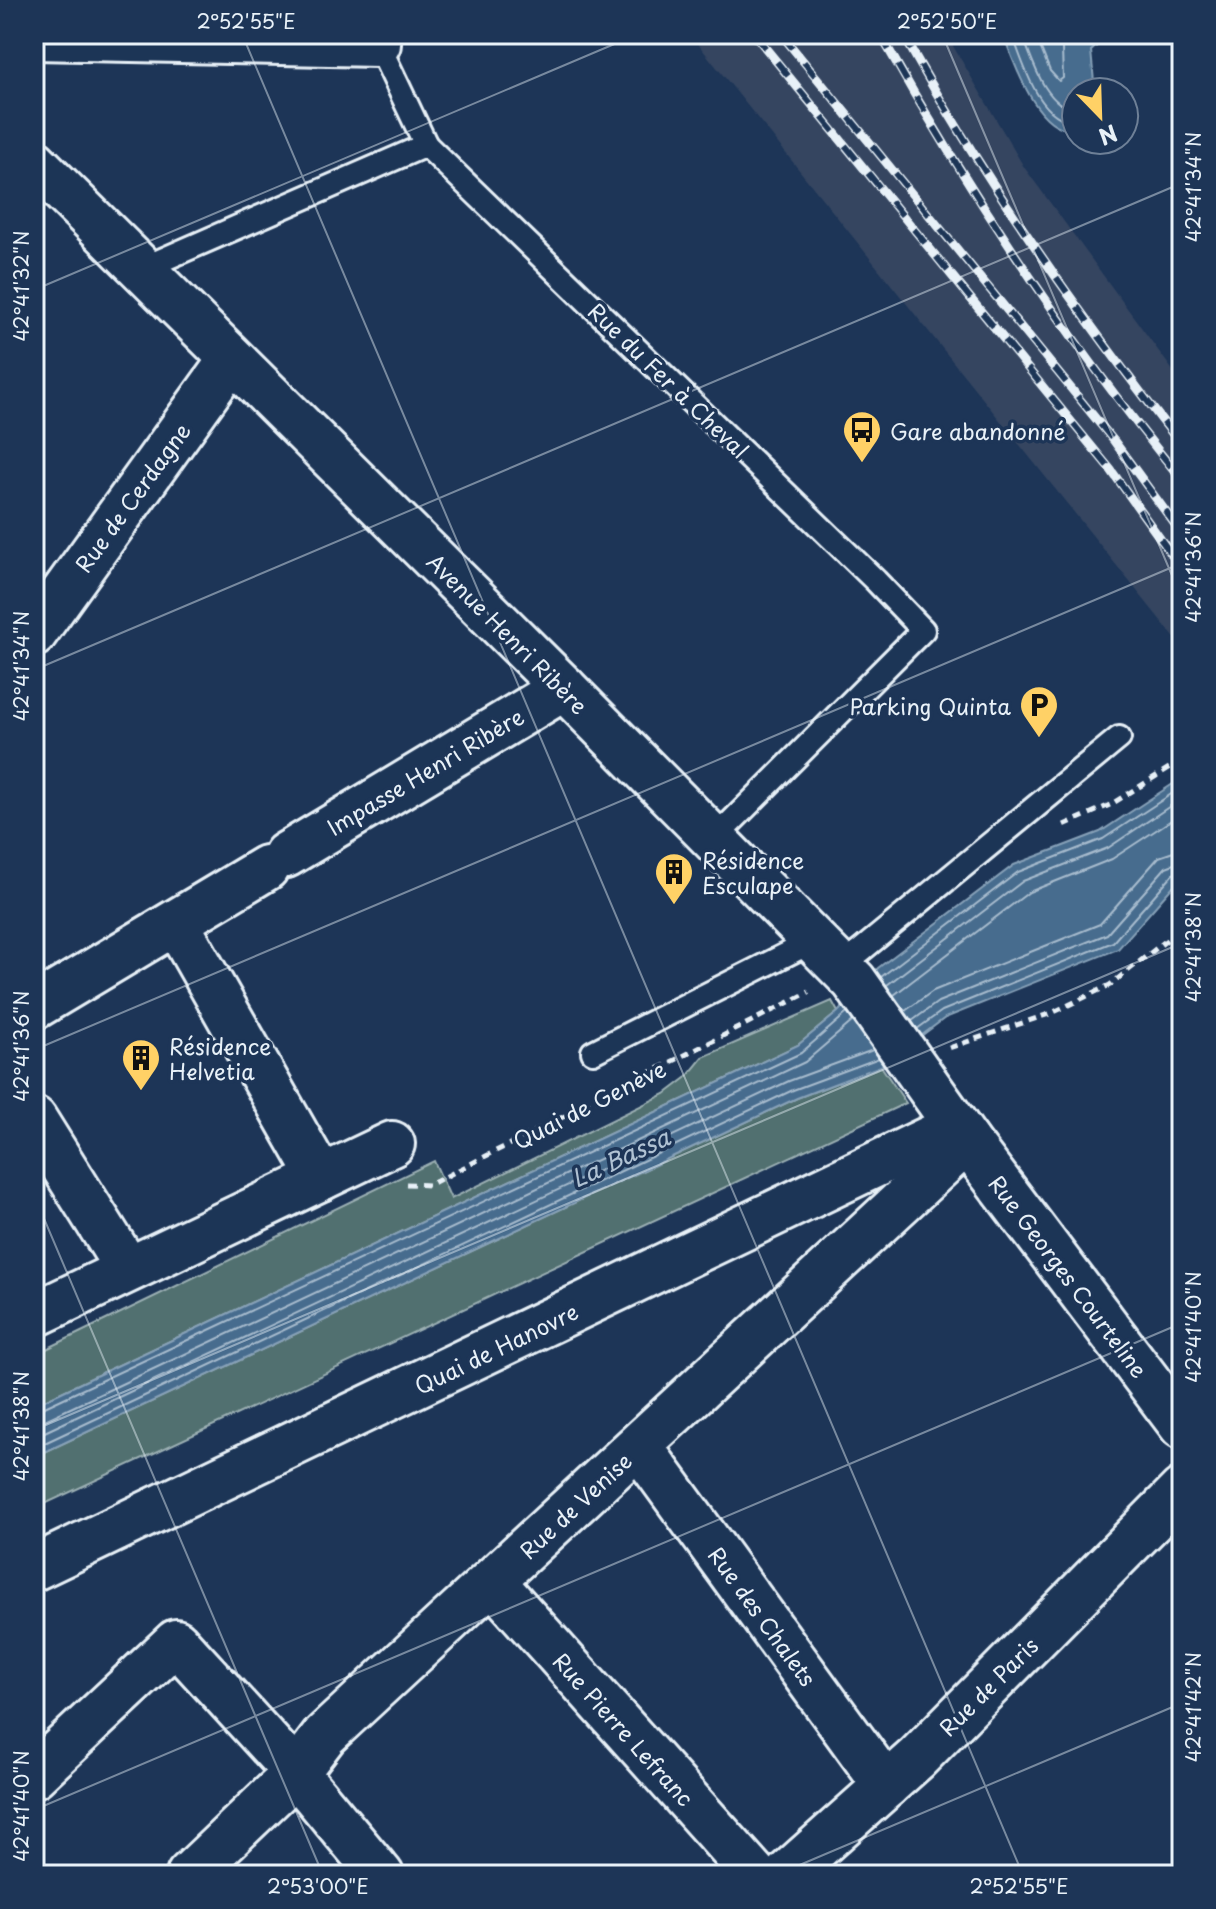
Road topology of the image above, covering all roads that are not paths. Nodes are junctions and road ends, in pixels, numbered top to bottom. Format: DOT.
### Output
graph roads {
  1 [pos="34,37"];
  2 [pos="271,37"];
  3 [pos="378,39"];
  4 [pos="426,145"];
  5 [pos="34,162"];
  6 [pos="139,270"];
  7 [pos="231,360"];
  8 [pos="34,634"];
  9 [pos="564,688"];
  10 [pos="1119,738"];
  11 [pos="715,838"];
  12 [pos="176,923"];
  13 [pos="839,965"];
  14 [pos="34,1007"];
  15 [pos="593,1052"];
  16 [pos="34,1119"];
  17 [pos="962,1134"];
  18 [pos="395,1164"];
  19 [pos="321,1178"];
  20 [pos="127,1268"];
  21 [pos="34,1315"];
  22 [pos="1182,1426"];
  23 [pos="639,1446"];
  24 [pos="1182,1490"];
  25 [pos="34,1568"];
  26 [pos="493,1582"];
  27 [pos="296,1773"];
  28 [pos="34,1775"];
  29 [pos="886,1786"];
  30 [pos="189,1875"];
  31 [pos="381,1875"];
  32 [pos="755,1875"];
  33 [pos="786,1875"];
  1 -- 2 [label="street"];
  2 -- 3 [label="street"];
  3 -- 4 [label="lane"];
  4 -- 6 [label="lane"];
  4 -- 11 [label="lane, Rue du Fer à Cheval"];
  5 -- 6 [label="street, Avenue Henri Ribère"];
  6 -- 7 [label="street, Avenue Henri Ribère"];
  7 -- 8 [label="street, Rue de Cerdagne"];
  7 -- 9 [label="street, Avenue Henri Ribère"];
  9 -- 11 [label="street, Avenue Henri Ribère"];
  9 -- 12 [label="street, Impasse Henri Ribère"];
  10 -- 13 [label="lane"];
  11 -- 13 [label="street, Avenue Henri Ribère"];
  12 -- 14 [label="street, Impasse Henri Ribère"];
  12 -- 19 [label="street"];
  13 -- 15 [label="lane"];
  13 -- 17 [label="street, Avenue Henri Ribère"];
  16 -- 20 [label="street"];
  17 -- 22 [label="street, Rue Georges Courteline"];
  17 -- 23 [label="street, Rue de Venise"];
  17 -- 25 [label="street, Quai de Hanovre"];
  18 -- 19 [label="street"];
  19 -- 20 [label="street"];
  20 -- 21 [label="street"];
  23 -- 26 [label="street, Rue de Venise"];
  23 -- 29 [label="street, Rue des Chalets"];
  24 -- 29 [label="street, Rue de Paris"];
  26 -- 27 [label="street, Rue de Venise"];
  26 -- 32 [label="street, Rue Pierre Lefranc"];
  27 -- 28 [label="street"];
  27 -- 30 [label="street, Rue de Venise"];
  27 -- 31 [label="street"];
  29 -- 33 [label="street, Rue de Paris"];
}
